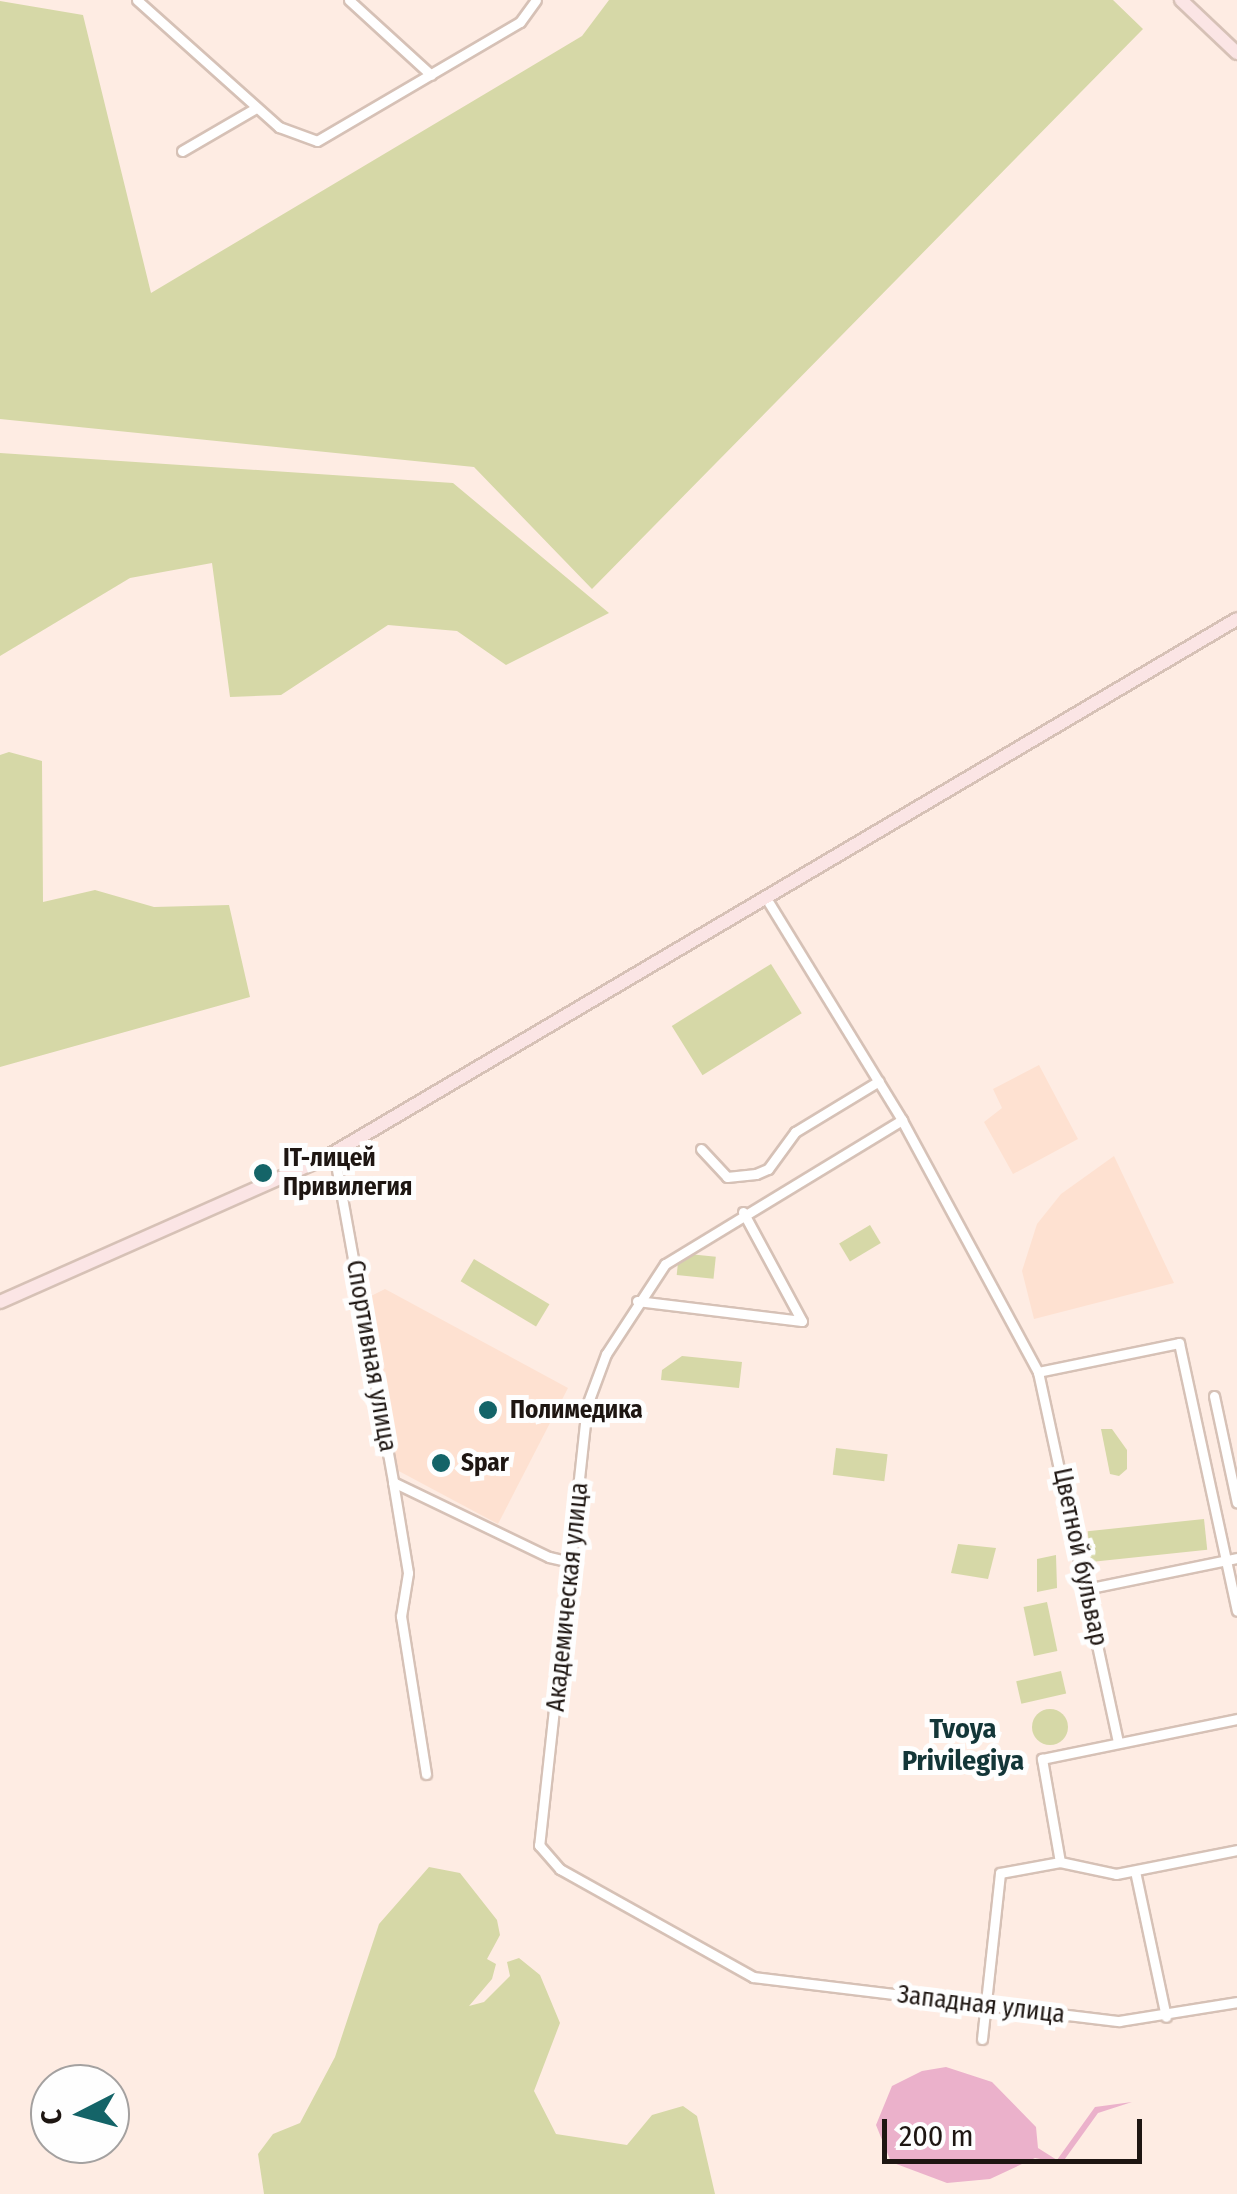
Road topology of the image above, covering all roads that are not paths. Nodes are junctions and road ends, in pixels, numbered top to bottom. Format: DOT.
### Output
graph roads {
  1 [pos="137,0"];
  2 [pos="349,0"];
  3 [pos="526,0"];
  4 [pos="536,0"];
  5 [pos="1181,0"];
  6 [pos="520,22"];
  7 [pos="1237,53"];
  8 [pos="431,75"];
  9 [pos="256,108"];
  10 [pos="182,151"];
  11 [pos="1237,619"];
  12 [pos="766,898"];
  13 [pos="879,1081"];
  14 [pos="902,1120"];
  15 [pos="701,1149"];
  16 [pos="334,1153"];
  17 [pos="743,1212"];
  18 [pos="637,1301"];
  19 [pos="0,1302"];
  20 [pos="1038,1372"];
  21 [pos="1214,1396"];
  22 [pos="394,1482"];
  23 [pos="1237,1502"];
  24 [pos="1231,1559"];
  25 [pos="574,1563"];
  26 [pos="1086,1589"];
  27 [pos="1237,1612"];
  28 [pos="1237,1718"];
  29 [pos="1118,1742"];
  30 [pos="426,1774"];
  31 [pos="1237,1850"];
  32 [pos="1060,1862"];
  33 [pos="1135,1871"];
  34 [pos="729,1962"];
  35 [pos="1237,2002"];
  36 [pos="986,2006"];
  37 [pos="1166,2017"];
  38 [pos="982,2039"];
  1 -- 9 [label="street"];
  2 -- 8 [label="street"];
  3 -- 6 [label="street"];
  4 -- 6 [label="street"];
  5 -- 7 [label="street"];
  6 -- 8 [label="street"];
  8 -- 9 [label="street"];
  9 -- 10 [label="street"];
  11 -- 12 [label="street"];
  12 -- 13 [label="street, Цветной бульвар"];
  12 -- 16 [label="street"];
  13 -- 14 [label="street, Цветной бульвар"];
  13 -- 15 [label="street"];
  14 -- 17 [label="street, Академическая улица"];
  14 -- 20 [label="street, Цветной бульвар"];
  16 -- 19 [label="street"];
  16 -- 22 [label="street, Спортивная улица"];
  17 -- 18 [label="street, Академическая улица"];
  17 -- 18 [label="street"];
  18 -- 25 [label="street, Академическая улица"];
  20 -- 24 [label="street"];
  20 -- 26 [label="street, Цветной бульвар"];
  21 -- 23 [label="street"];
  22 -- 25 [label="street, Спортивная улица"];
  22 -- 30 [label="street"];
  24 -- 26 [label="street"];
  24 -- 27 [label="street"];
  25 -- 34 [label="street, Академическая улица"];
  26 -- 29 [label="street, Цветной бульвар"];
  28 -- 29 [label="street"];
  29 -- 32 [label="street"];
  31 -- 33 [label="street"];
  32 -- 33 [label="street"];
  32 -- 36 [label="street"];
  33 -- 37 [label="street"];
  34 -- 36 [label="street, Западная улица"];
  35 -- 37 [label="street, Западная улица"];
  36 -- 37 [label="street, Западная улица"];
  36 -- 38 [label="street"];
}
